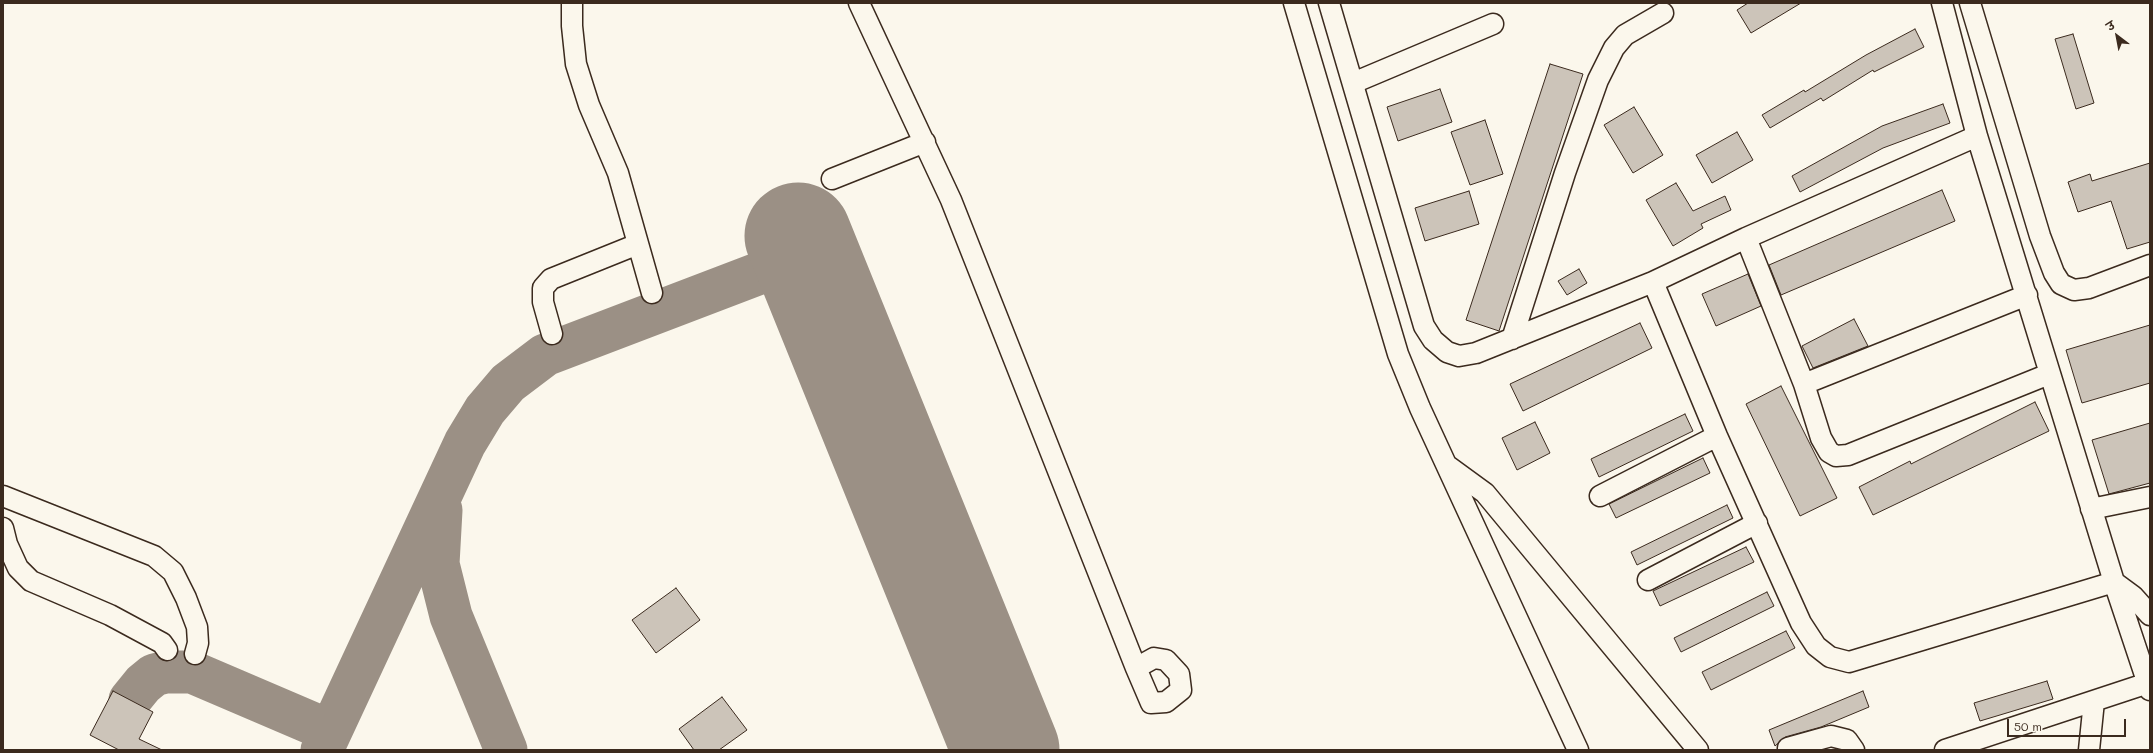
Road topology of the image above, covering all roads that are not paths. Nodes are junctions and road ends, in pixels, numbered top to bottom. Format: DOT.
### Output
graph roads {
  1 [pos="572,3"];
  2 [pos="859,3"];
  3 [pos="1294,3"];
  4 [pos="1329,3"];
  5 [pos="1942,3"];
  6 [pos="1970,3"];
  7 [pos="1663,13"];
  8 [pos="1493,24"];
  9 [pos="1353,83"];
  10 [pos="1977,136"];
  11 [pos="925,142"];
  12 [pos="832,178"];
  13 [pos="1746,238"];
  14 [pos="638,244"];
  15 [pos="2150,265"];
  16 [pos="1653,282"];
  17 [pos="652,293"];
  18 [pos="2027,295"];
  19 [pos="552,334"];
  20 [pos="1512,339"];
  21 [pos="2049,374"];
  22 [pos="1804,384"];
  23 [pos="1717,436"];
  24 [pos="1447,465"];
  25 [pos="3,496"];
  26 [pos="1600,496"];
  27 [pos="2150,497"];
  28 [pos="2091,509"];
  29 [pos="1757,523"];
  30 [pos="3,528"];
  31 [pos="1648,580"];
  32 [pos="2114,582"];
  33 [pos="2150,615"];
  34 [pos="167,650"];
  35 [pos="195,654"];
  36 [pos="1136,668"];
  37 [pos="2149,687"];
  38 [pos="2094,701"];
  39 [pos="1788,748"];
  40 [pos="1578,750"];
  41 [pos="1698,750"];
  42 [pos="1854,750"];
  43 [pos="1945,750"];
  44 [pos="2089,750"];
  1 -- 14 [label="street"];
  2 -- 11 [label="street"];
  3 -- 24 [label="street"];
  4 -- 9 [label="street"];
  5 -- 10 [label="street"];
  6 -- 15 [label="street"];
  7 -- 20 [label="street"];
  8 -- 9 [label="street"];
  9 -- 20 [label="street"];
  10 -- 13 [label="street"];
  10 -- 18 [label="street"];
  11 -- 12 [label="street"];
  11 -- 36 [label="street"];
  13 -- 16 [label="street"];
  13 -- 22 [label="street"];
  14 -- 17 [label="street"];
  14 -- 19 [label="street"];
  16 -- 20 [label="street"];
  16 -- 23 [label="street"];
  18 -- 21 [label="street"];
  18 -- 22 [label="street"];
  21 -- 22 [label="street"];
  21 -- 28 [label="street"];
  23 -- 26 [label="street"];
  23 -- 29 [label="street"];
  24 -- 40 [label="street"];
  24 -- 41 [label="street"];
  25 -- 35 [label="street"];
  27 -- 28 [label="street"];
  28 -- 32 [label="street"];
  29 -- 31 [label="street"];
  29 -- 32 [label="street"];
  30 -- 34 [label="street"];
  32 -- 33 [label="street"];
  32 -- 37 [label="street"];
  37 -- 38 [label="street"];
  38 -- 43 [label="street"];
  38 -- 44 [label="street"];
  39 -- 42 [label="street"];
}
